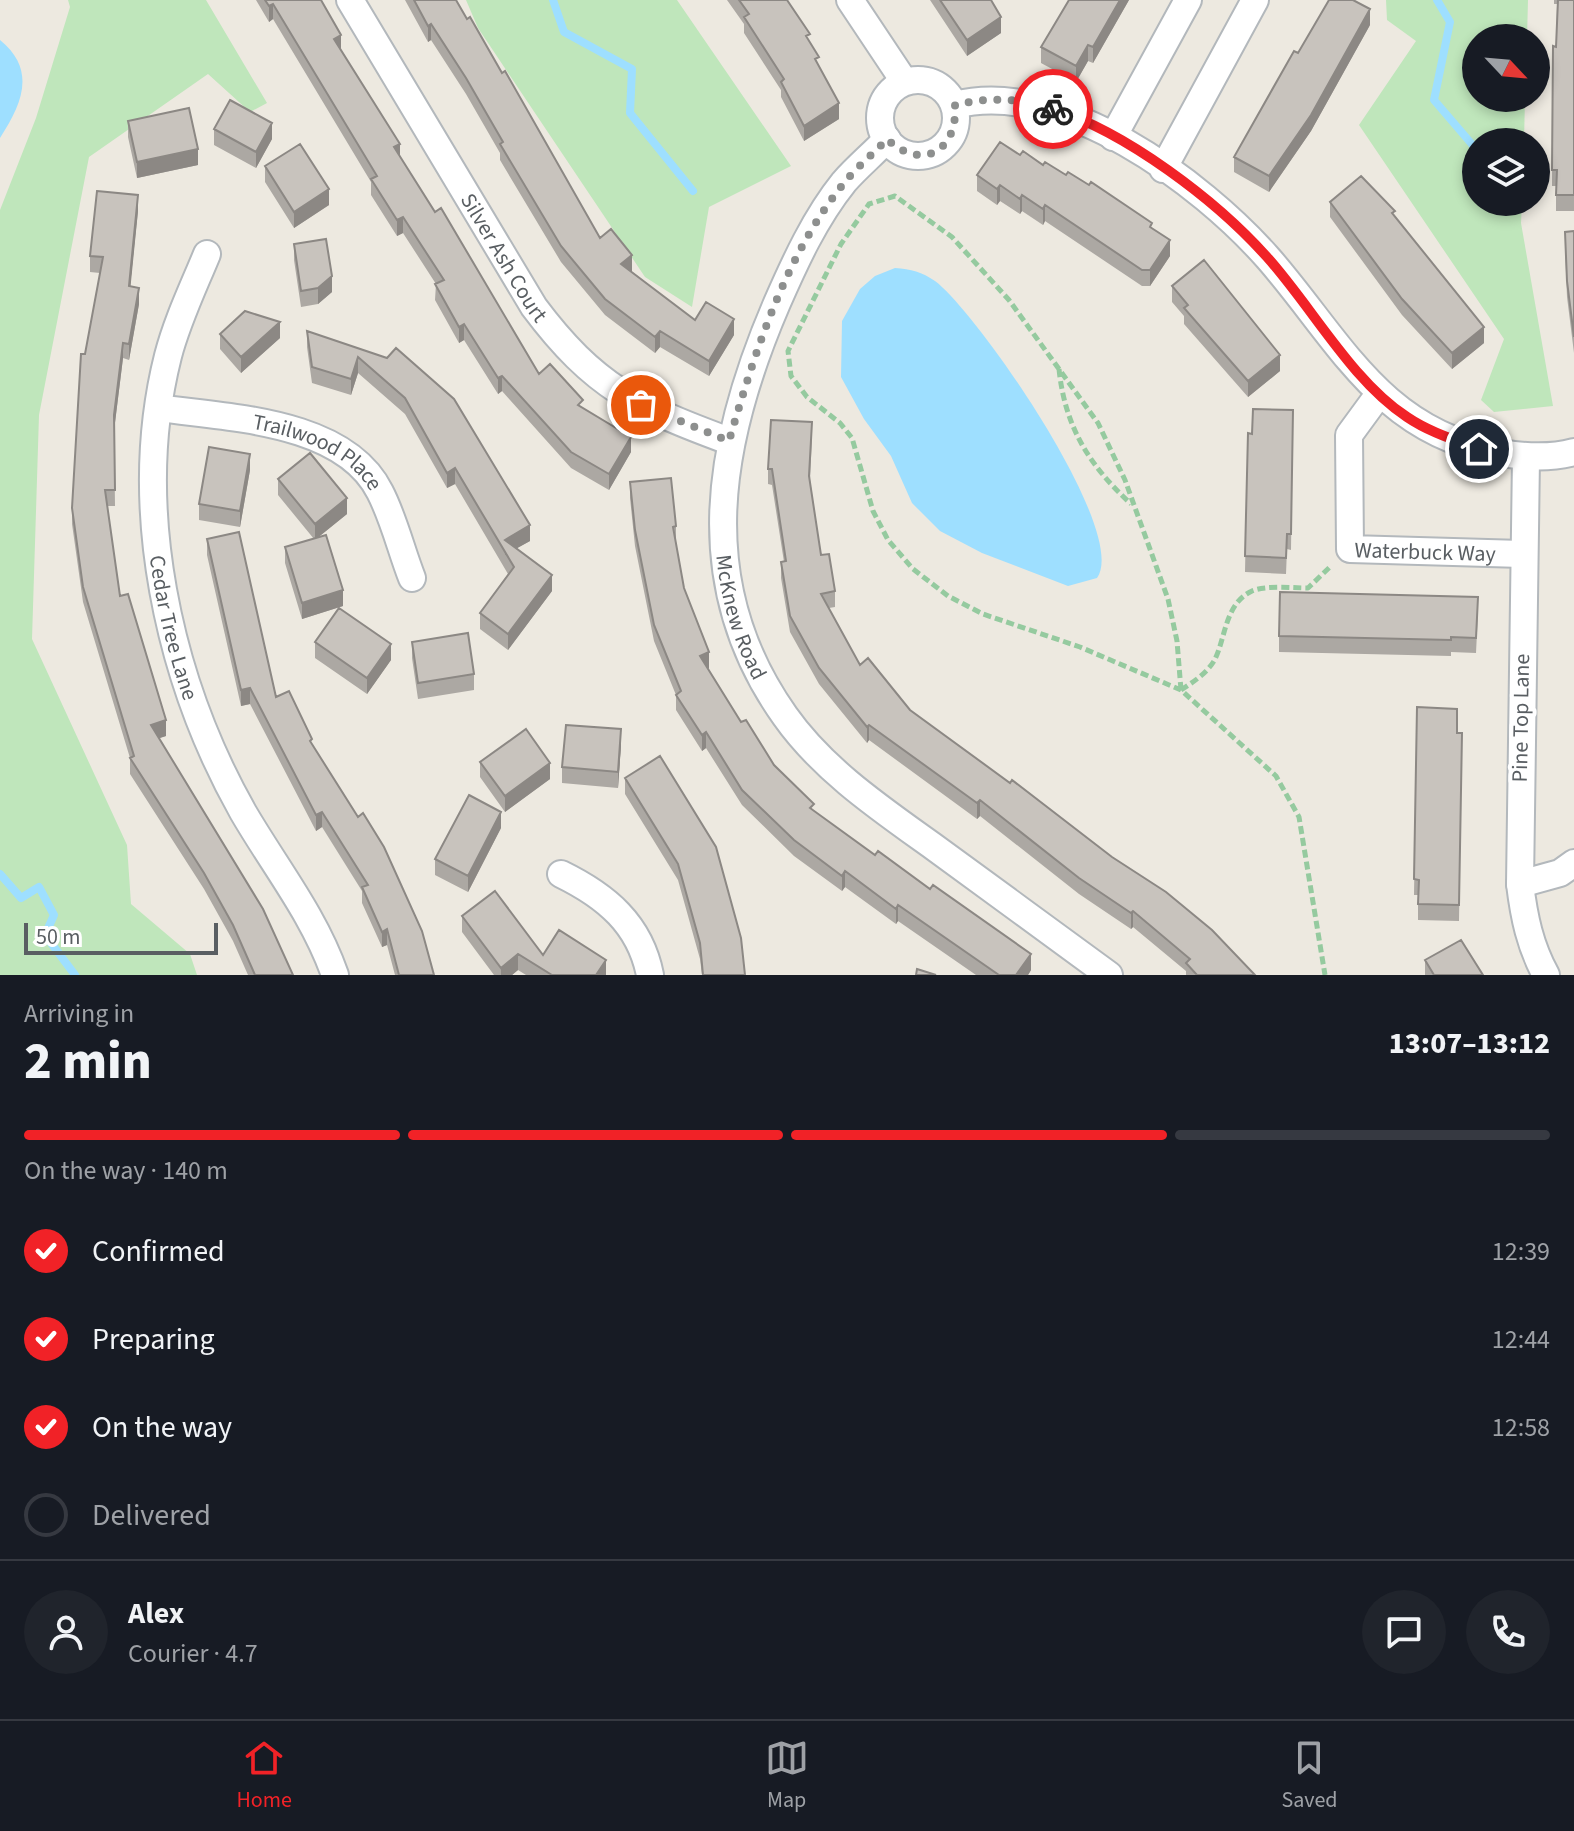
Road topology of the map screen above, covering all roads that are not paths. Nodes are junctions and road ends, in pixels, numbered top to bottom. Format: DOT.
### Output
graph roads {
  1 [pos="350,0"];
  2 [pos="850,0"];
  3 [pos="1188,0"];
  4 [pos="1255,0"];
  5 [pos="904,81"];
  6 [pos="955,105"];
  7 [pos="1113,137"];
  8 [pos="887,139"];
  9 [pos="1163,169"];
  10 [pos="207,254"];
  11 [pos="1379,394"];
  12 [pos="159,408"];
  13 [pos="729,441"];
  14 [pos="1574,452"];
  15 [pos="1526,458"];
  16 [pos="1522,554"];
  17 [pos="412,578"];
  18 [pos="1574,863"];
  19 [pos="561,874"];
  20 [pos="1520,884"];
  21 [pos="335,975"];
  22 [pos="650,975"];
  23 [pos="1109,975"];
  24 [pos="1546,975"];
  1 -- 13 [label="street, Silver Ash Court"];
  2 -- 5 [label="street"];
  3 -- 7 [label="street"];
  4 -- 9 [label="street"];
  5 -- 6 [label="street"];
  5 -- 8 [label="street"];
  6 -- 7 [label="street"];
  6 -- 8 [label="street"];
  7 -- 9 [label="street"];
  8 -- 13 [label="street, McKnew Road"];
  9 -- 11 [label="street"];
  10 -- 12 [label="street, Cedar Tree Lane"];
  11 -- 15 [label="street"];
  11 -- 16 [label="street, Waterbuck Way"];
  12 -- 17 [label="street, Trailwood Place"];
  12 -- 21 [label="street, Cedar Tree Lane"];
  13 -- 23 [label="street, McKnew Road"];
  14 -- 15 [label="street"];
  15 -- 16 [label="street, Pine Top Lane"];
  16 -- 20 [label="street, Pine Top Lane"];
  18 -- 20 [label="street"];
  19 -- 22 [label="street"];
  20 -- 24 [label="street, Pine Top Lane"];
}
